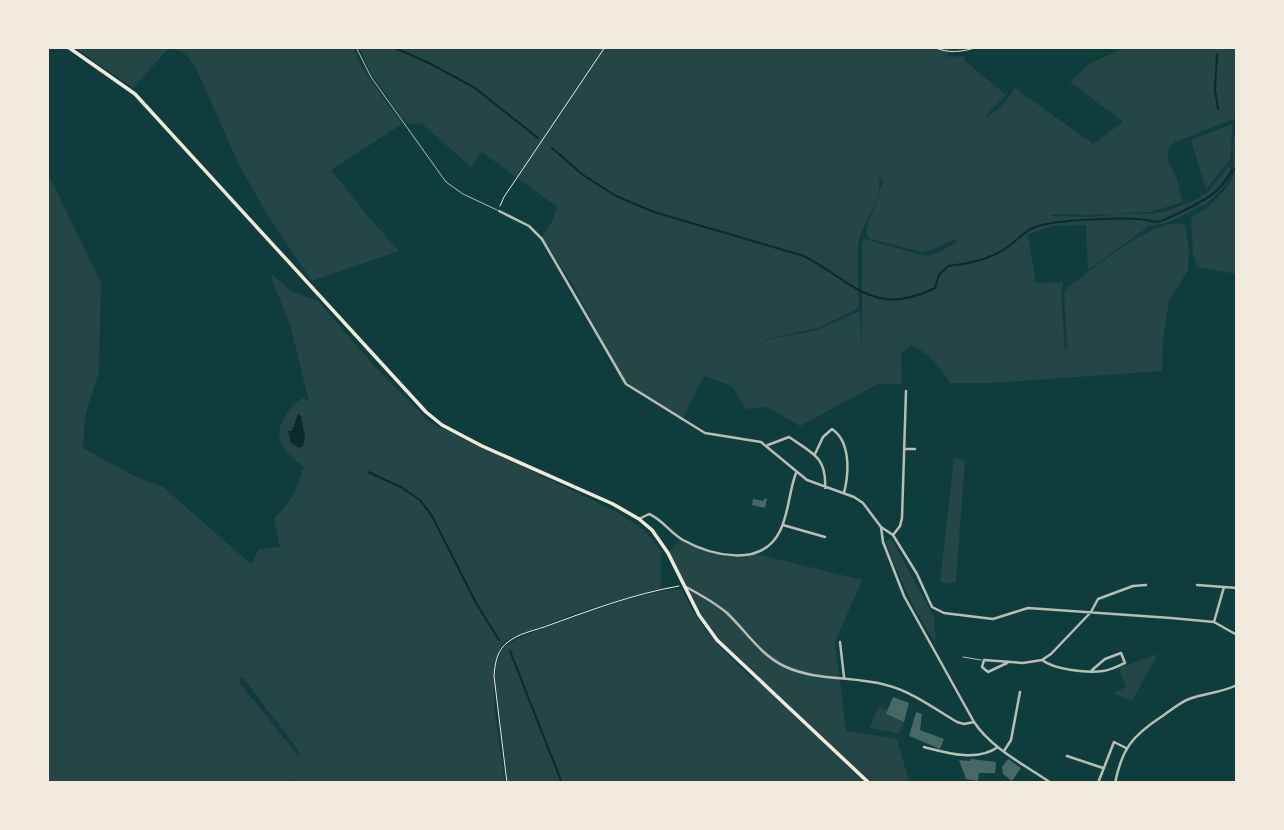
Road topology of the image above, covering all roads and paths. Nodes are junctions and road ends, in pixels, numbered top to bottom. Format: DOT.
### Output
graph roads {
  1 [pos="68,47"];
  2 [pos="356,47"];
  3 [pos="605,47"];
  4 [pos="933,47"];
  5 [pos="978,47"];
  6 [pos="499,211"];
  7 [pos="906,391"];
  8 [pos="767,445"];
  9 [pos="904,449"];
  10 [pos="915,449"];
  11 [pos="815,454"];
  12 [pos="796,473"];
  13 [pos="825,488"];
  14 [pos="844,493"];
  15 [pos="639,519"];
  16 [pos="783,525"];
  17 [pos="881,527"];
  18 [pos="894,535"];
  19 [pos="825,537"];
  20 [pos="683,585"];
  21 [pos="1146,585"];
  22 [pos="1197,585"];
  23 [pos="1224,587"];
  24 [pos="1237,588"];
  25 [pos="1091,612"];
  26 [pos="1214,622"];
  27 [pos="1237,635"];
  28 [pos="840,642"];
  29 [pos="963,657"];
  30 [pos="984,660"];
  31 [pos="1042,660"];
  32 [pos="1007,663"];
  33 [pos="1092,670"];
  34 [pos="844,678"];
  35 [pos="1237,685"];
  36 [pos="1020,692"];
  37 [pos="974,722"];
  38 [pos="924,747"];
  39 [pos="999,747"];
  40 [pos="1126,748"];
  41 [pos="1004,751"];
  42 [pos="1067,756"];
  43 [pos="1103,768"];
  44 [pos="507,783"];
  45 [pos="869,783"];
  46 [pos="1051,783"];
  47 [pos="1098,783"];
  48 [pos="1115,783"];
  1 -- 15 [label="main road"];
  2 -- 6 [label="lane"];
  3 -- 6 [label="path"];
  4 -- 5 [label="path"];
  6 -- 8 [label="street"];
  7 -- 9 [label="street"];
  8 -- 11 [label="street"];
  8 -- 12 [label="street"];
  9 -- 10 [label="street"];
  9 -- 18 [label="street"];
  11 -- 13 [label="street"];
  11 -- 14 [label="street"];
  12 -- 13 [label="street"];
  12 -- 16 [label="street"];
  13 -- 14 [label="street"];
  14 -- 17 [label="street"];
  15 -- 16 [label="street"];
  15 -- 20 [label="main road"];
  16 -- 19 [label="street"];
  17 -- 18 [label="street"];
  17 -- 37 [label="street"];
  18 -- 25 [label="street"];
  20 -- 34 [label="street"];
  20 -- 44 [label="path"];
  20 -- 45 [label="main road"];
  21 -- 25 [label="street"];
  22 -- 23 [label="street"];
  23 -- 24 [label="street"];
  23 -- 26 [label="street"];
  25 -- 26 [label="street"];
  25 -- 31 [label="street"];
  26 -- 27 [label="street"];
  28 -- 34 [label="street"];
  29 -- 30 [label="lane"];
  30 -- 32 [label="street"];
  30 -- 32 [label="street"];
  31 -- 32 [label="street"];
  31 -- 33 [label="street"];
  33 -- 33 [label="street"];
  34 -- 37 [label="street"];
  35 -- 40 [label="street"];
  36 -- 41 [label="street"];
  37 -- 39 [label="street"];
  38 -- 39 [label="street"];
  39 -- 41 [label="street"];
  40 -- 43 [label="street"];
  40 -- 48 [label="street"];
  41 -- 46 [label="street"];
  42 -- 43 [label="street"];
  43 -- 47 [label="street"];
}
